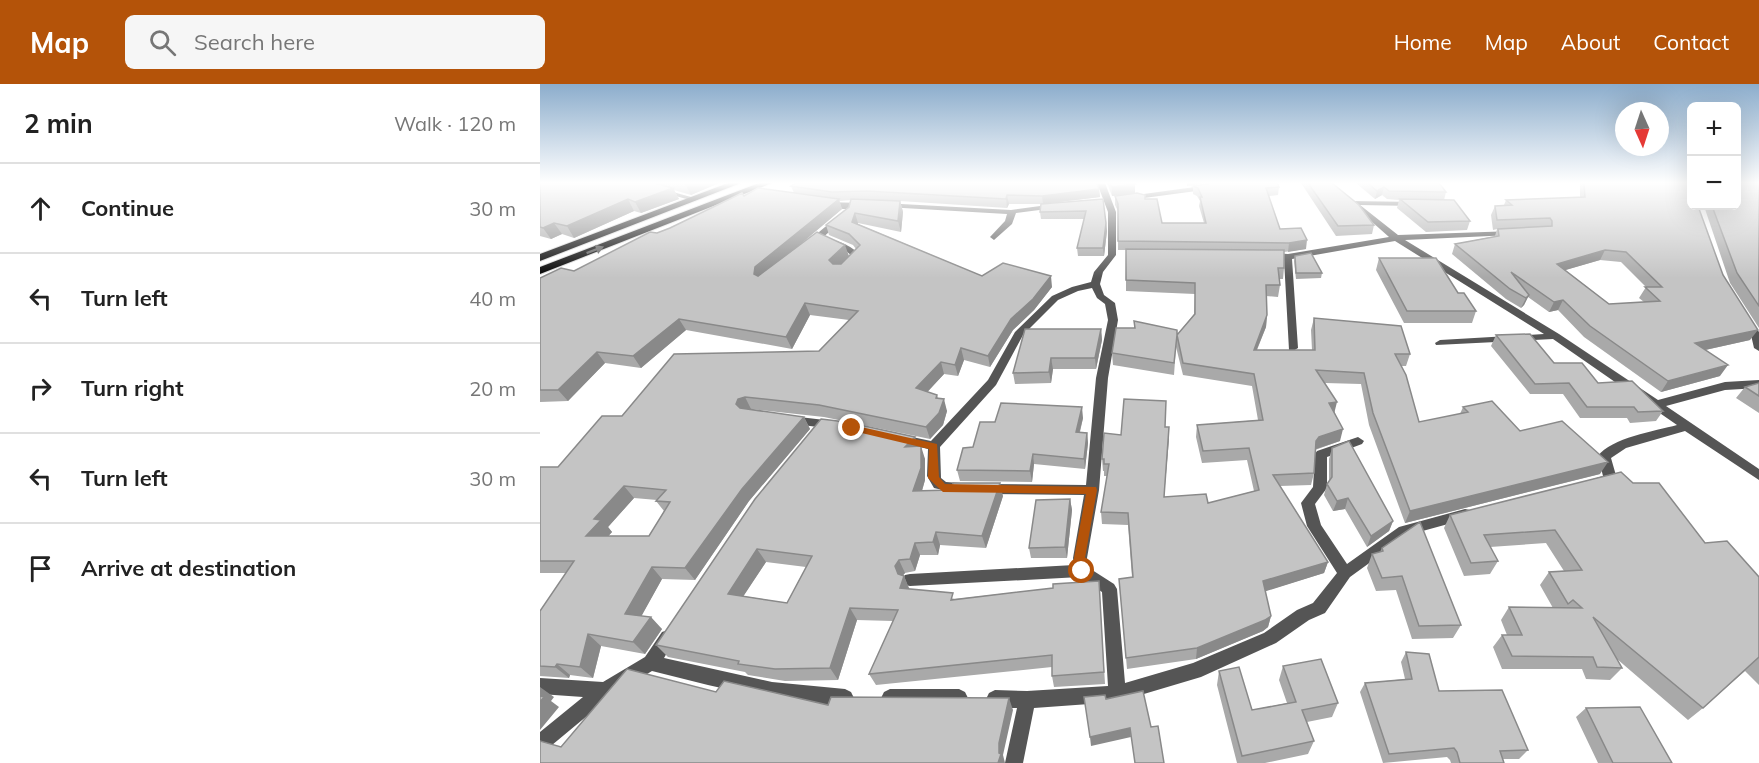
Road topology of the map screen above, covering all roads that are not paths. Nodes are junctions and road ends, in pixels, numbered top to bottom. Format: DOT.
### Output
graph roads {
  1 [pos="653,215"];
  2 [pos="686,215"];
  3 [pos="846,215"];
  4 [pos="1011,215"];
  5 [pos="1112,215"];
  6 [pos="1366,215"];
  7 [pos="1520,233"];
  8 [pos="819,236"];
  9 [pos="994,237"];
  10 [pos="1396,238"];
  11 [pos="801,251"];
  12 [pos="1112,255"];
  13 [pos="1124,255"];
  14 [pos="1259,255"];
  15 [pos="1288,257"];
  16 [pos="540,258"];
  17 [pos="540,271"];
  18 [pos="840,271"];
  19 [pos="1095,284"];
  20 [pos="1739,310"];
  21 [pos="1555,336"];
  22 [pos="1440,343"];
  23 [pos="1293,348"];
  24 [pos="1759,348"];
  25 [pos="1759,384"];
  26 [pos="1658,404"];
  27 [pos="783,419"];
  28 [pos="824,423"];
  29 [pos="843,426"];
  30 [pos="1687,426"];
  31 [pos="887,436"];
  32 [pos="1358,441"];
  33 [pos="809,442"];
  34 [pos="934,446"];
  35 [pos="1759,475"];
  36 [pos="1582,486"];
  37 [pos="1092,490"];
  38 [pos="1476,511"];
  39 [pos="1082,571"];
  40 [pos="1345,573"];
  41 [pos="910,580"];
  42 [pos="677,623"];
  43 [pos="651,663"];
  44 [pos="540,686"];
  45 [pos="605,690"];
  46 [pos="1117,694"];
  47 [pos="1027,700"];
  48 [pos="540,744"];
  49 [pos="1014,763"];
  1 -- 16 [label="main road"];
  17 -- 2 [label="main road, one-way"];
  3 -- 8 [label="street"];
  4 -- 9 [label="street"];
  5 -- 12 [label="street"];
  6 -- 10 [label="street"];
  7 -- 10 [label="street"];
  8 -- 11 [label="street"];
  8 -- 18 [label="street"];
  10 -- 15 [label="street"];
  10 -- 21 [label="street"];
  12 -- 13 [label="street"];
  12 -- 19 [label="street"];
  14 -- 15 [label="street"];
  15 -- 23 [label="street"];
  19 -- 34 [label="street"];
  19 -- 37 [label="street"];
  20 -- 24 [label="street"];
  21 -- 22 [label="street"];
  21 -- 26 [label="street"];
  25 -- 26 [label="street"];
  26 -- 30 [label="street"];
  27 -- 28 [label="street"];
  28 -- 29 [label="street"];
  28 -- 33 [label="street"];
  30 -- 35 [label="street"];
  30 -- 36 [label="street"];
  31 -- 34 [label="street"];
  32 -- 40 [label="street"];
  34 -- 37 [label="street"];
  37 -- 39 [label="street"];
  38 -- 40 [label="street"];
  39 -- 41 [label="street"];
  39 -- 46 [label="street"];
  40 -- 46 [label="street"];
  42 -- 43 [label="street"];
  43 -- 45 [label="street"];
  43 -- 47 [label="street"];
  44 -- 45 [label="street"];
  45 -- 48 [label="street"];
  46 -- 47 [label="street"];
  47 -- 49 [label="street"];
}
